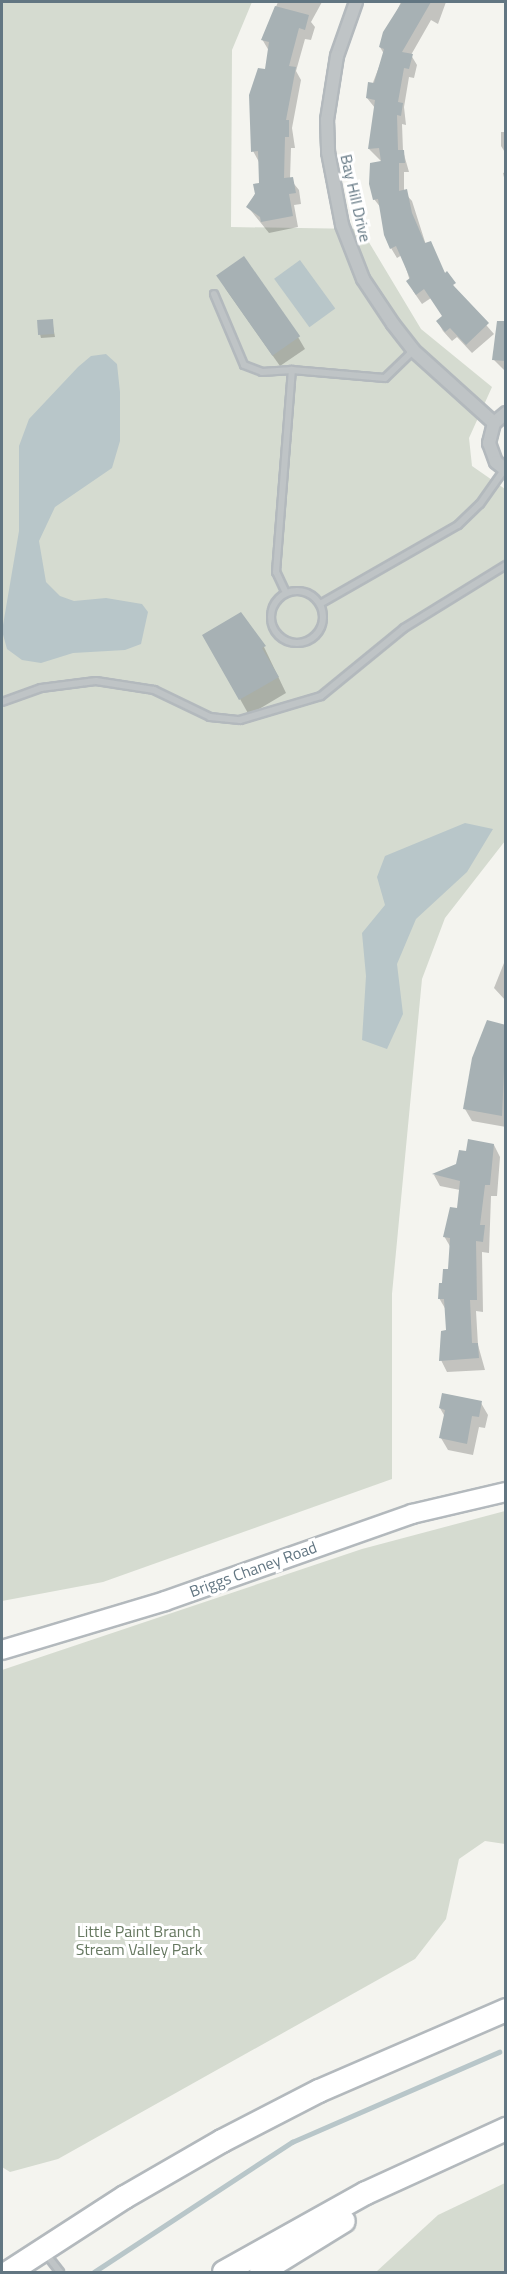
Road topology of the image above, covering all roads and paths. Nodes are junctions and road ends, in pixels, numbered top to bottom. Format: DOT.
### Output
graph roads {
  1 [pos="356,2"];
  2 [pos="214,294"];
  3 [pos="413,350"];
  4 [pos="292,370"];
  5 [pos="506,413"];
  6 [pos="494,423"];
  7 [pos="505,470"];
  8 [pos="506,565"];
  9 [pos="286,593"];
  10 [pos="320,604"];
  11 [pos="2,702"];
  12 [pos="506,1492"];
  13 [pos="2,1650"];
  14 [pos="506,2010"];
  15 [pos="506,2129"];
  16 [pos="506,2136"];
  17 [pos="43,2249"];
  18 [pos="9,2272"];
  19 [pos="60,2272"];
  20 [pos="224,2272"];
  21 [pos="261,2272"];
  1 -- 3 [label="street, Bay Hill Drive"];
  2 -- 4 [label="lane"];
  3 -- 4 [label="lane"];
  3 -- 6 [label="street, Bay Hill Drive"];
  4 -- 9 [label="lane"];
  5 -- 6 [label="street"];
  6 -- 7 [label="street"];
  7 -- 10 [label="lane"];
  8 -- 11 [label="lane"];
  9 -- 10 [label="lane"];
  9 -- 10 [label="lane"];
  12 -- 13 [label="main road, Briggs Chaney Road"];
  14 -- 17 [label="highway"];
  15 -- 20 [label="highway"];
  16 -- 21 [label="highway"];
  17 -- 18 [label="highway"];
  17 -- 19 [label="lane"];
}
